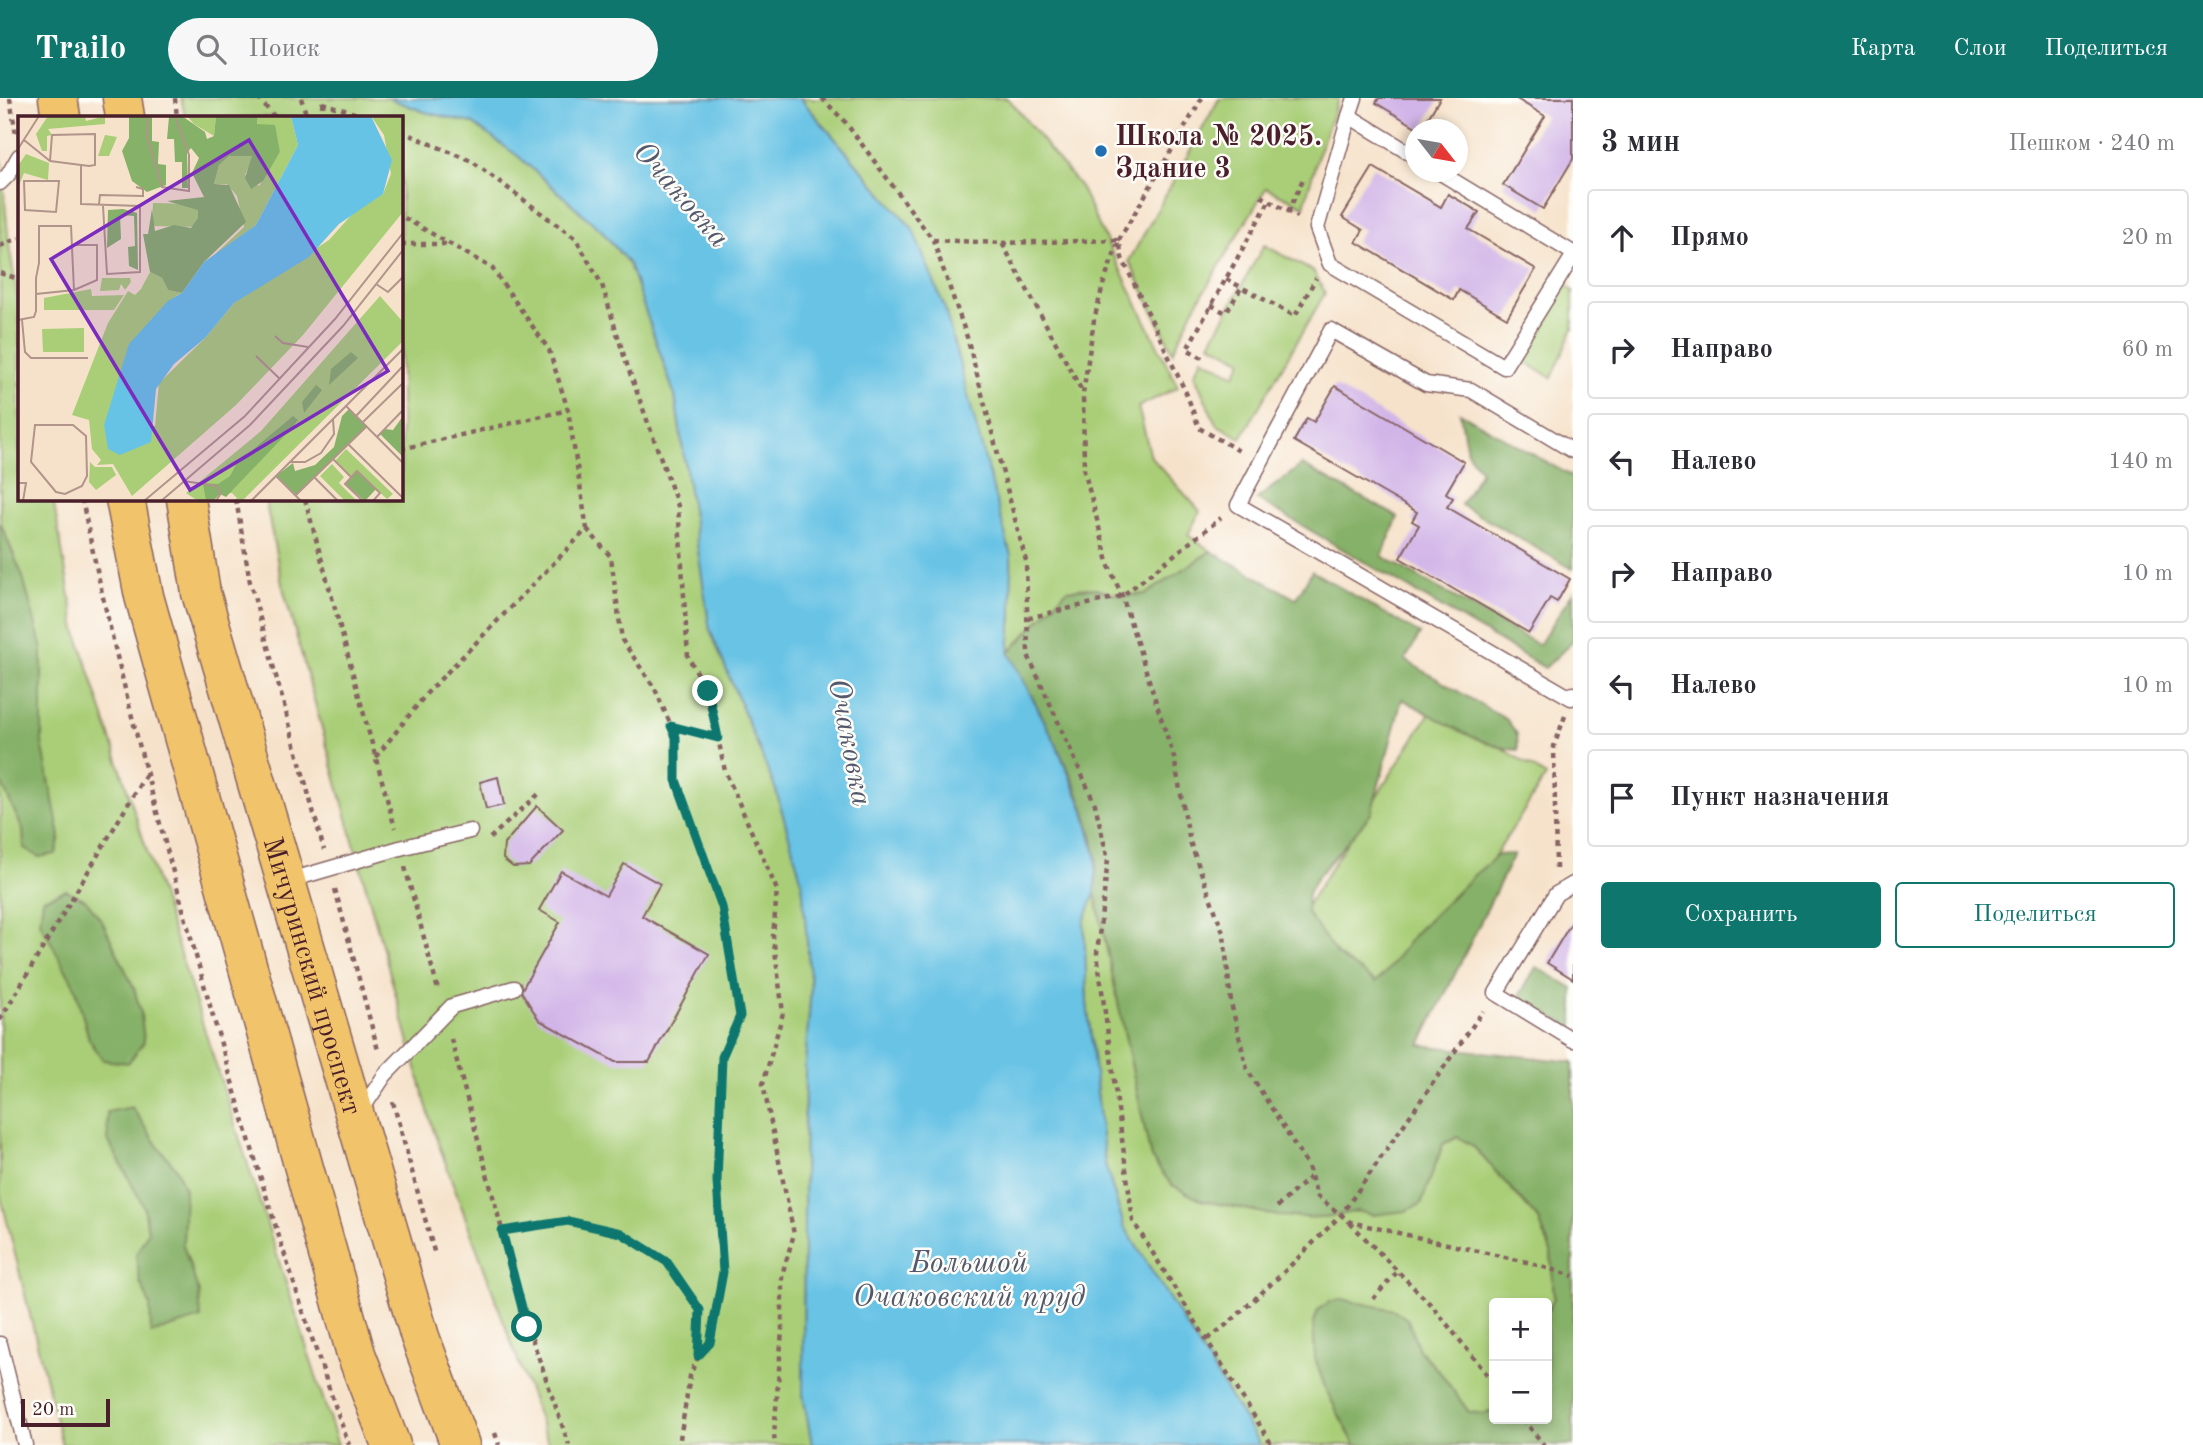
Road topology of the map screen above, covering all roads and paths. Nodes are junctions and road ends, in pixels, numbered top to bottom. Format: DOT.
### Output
graph roads {
  1 [pos="10,98"];
  2 [pos="56,98"];
  3 [pos="122,98"];
  4 [pos="175,98"];
  5 [pos="258,98"];
  6 [pos="301,98"];
  7 [pos="822,98"];
  8 [pos="1202,98"];
  9 [pos="1355,98"];
  10 [pos="322,101"];
  11 [pos="44,116"];
  12 [pos="61,116"];
  13 [pos="125,116"];
  14 [pos="177,116"];
  15 [pos="274,116"];
  16 [pos="307,116"];
  17 [pos="364,116"];
  18 [pos="1349,116"];
  19 [pos="402,131"];
  20 [pos="18,150"];
  21 [pos="1405,150"];
  22 [pos="1304,177"];
  23 [pos="9,180"];
  24 [pos="1455,182"];
  25 [pos="1261,196"];
  26 [pos="1269,201"];
  27 [pos="1288,212"];
  28 [pos="402,217"];
  29 [pos="1317,228"];
  30 [pos="18,238"];
  31 [pos="933,240"];
  32 [pos="1119,240"];
  33 [pos="451,243"];
  34 [pos="1002,243"];
  35 [pos="402,244"];
  36 [pos="0,246"];
  37 [pos="1573,255"];
  38 [pos="1329,264"];
  39 [pos="0,273"];
  40 [pos="18,279"];
  41 [pos="1226,279"];
  42 [pos="1241,288"];
  43 [pos="1211,305"];
  44 [pos="1202,358"];
  45 [pos="1083,394"];
  46 [pos="568,410"];
  47 [pos="402,449"];
  48 [pos="1573,451"];
  49 [pos="1262,459"];
  50 [pos="82,500"];
  51 [pos="125,500"];
  52 [pos="186,500"];
  53 [pos="236,500"];
  54 [pos="305,500"];
  55 [pos="1238,505"];
  56 [pos="587,529"];
  57 [pos="1122,596"];
  58 [pos="1028,618"];
  59 [pos="1572,696"];
  60 [pos="671,726"];
  61 [pos="718,738"];
  62 [pos="376,757"];
  63 [pos="146,773"];
  64 [pos="541,792"];
  65 [pos="470,831"];
  66 [pos="400,848"];
  67 [pos="329,868"];
  68 [pos="286,881"];
  69 [pos="1573,884"];
  70 [pos="1556,894"];
  71 [pos="514,988"];
  72 [pos="1496,993"];
  73 [pos="444,1013"];
  74 [pos="0,1020"];
  75 [pos="1573,1040"];
  76 [pos="386,1076"];
  77 [pos="356,1119"];
  78 [pos="1311,1176"];
  79 [pos="1277,1207"];
  80 [pos="1341,1215"];
  81 [pos="1350,1222"];
  82 [pos="502,1231"];
  83 [pos="435,1257"];
  84 [pos="1398,1271"];
  85 [pos="1573,1276"];
  86 [pos="1373,1299"];
  87 [pos="1208,1339"];
  88 [pos="0,1344"];
  89 [pos="698,1356"];
  90 [pos="1489,1377"];
  91 [pos="1527,1424"];
  92 [pos="477,1439"];
  93 [pos="25,1445"];
  94 [pos="349,1445"];
  95 [pos="391,1445"];
  96 [pos="499,1445"];
  97 [pos="569,1445"];
  98 [pos="679,1445"];
  99 [pos="775,1445"];
  100 [pos="1272,1445"];
  101 [pos="1544,1445"];
  1 -- 20 [label="path"];
  2 -- 11 [label="lane"];
  2 -- 12 [label="main road"];
  3 -- 13 [label="main road"];
  4 -- 14 [label="path"];
  5 -- 15 [label="path"];
  6 -- 16 [label="path"];
  7 -- 31 [label="path"];
  8 -- 32 [label="path"];
  9 -- 18 [label="lane"];
  10 -- 17 [label="path"];
  18 -- 21 [label="lane"];
  18 -- 29 [label="lane"];
  19 -- 61 [label="path"];
  20 -- 23 [label="lane"];
  22 -- 27 [label="path"];
  24 -- 37 [label="lane"];
  25 -- 26 [label="path"];
  26 -- 27 [label="path"];
  26 -- 41 [label="path"];
  27 -- 29 [label="path"];
  28 -- 33 [label="path"];
  29 -- 38 [label="lane"];
  30 -- 36 [label="path"];
  31 -- 34 [label="path"];
  31 -- 58 [label="path"];
  32 -- 34 [label="path"];
  32 -- 45 [label="path"];
  32 -- 49 [label="path"];
  33 -- 35 [label="path"];
  33 -- 46 [label="path"];
  34 -- 45 [label="path"];
  37 -- 38 [label="lane"];
  38 -- 42 [label="path"];
  39 -- 40 [label="path"];
  41 -- 42 [label="path"];
  41 -- 43 [label="path"];
  42 -- 43 [label="path"];
  43 -- 44 [label="path"];
  45 -- 57 [label="path"];
  46 -- 47 [label="path"];
  46 -- 56 [label="path"];
  48 -- 49 [label="lane"];
  49 -- 55 [label="lane"];
  50 -- 63 [label="path"];
  51 -- 95 [label="main road"];
  52 -- 68 [label="main road, Мичуринский проспект"];
  53 -- 67 [label="path"];
  54 -- 62 [label="path"];
  55 -- 57 [label="path"];
  55 -- 59 [label="lane"];
  56 -- 60 [label="path"];
  56 -- 62 [label="path"];
  57 -- 58 [label="path"];
  57 -- 78 [label="path"];
  58 -- 87 [label="path"];
  59 -- 70 [label="path"];
  60 -- 61 [label="path"];
  60 -- 89 [label="path"];
  61 -- 99 [label="path"];
  62 -- 66 [label="path"];
  63 -- 74 [label="path"];
  63 -- 94 [label="path"];
  64 -- 65 [label="path"];
  65 -- 66 [label="lane"];
  66 -- 67 [label="lane"];
  66 -- 73 [label="path"];
  67 -- 68 [label="lane"];
  67 -- 76 [label="path"];
  68 -- 77 [label="main road, Мичуринский проспект"];
  69 -- 70 [label="lane"];
  70 -- 72 [label="lane"];
  71 -- 73 [label="lane"];
  72 -- 75 [label="lane"];
  72 -- 80 [label="path"];
  73 -- 76 [label="lane"];
  73 -- 82 [label="path"];
  76 -- 77 [label="lane"];
  76 -- 83 [label="path"];
  77 -- 92 [label="main road, Мичуринский проспект"];
  78 -- 79 [label="path"];
  78 -- 80 [label="path"];
  80 -- 81 [label="path"];
  80 -- 87 [label="path"];
  81 -- 84 [label="path"];
  81 -- 85 [label="path"];
  82 -- 89 [label="path"];
  82 -- 97 [label="path"];
  84 -- 86 [label="path"];
  84 -- 90 [label="path"];
  87 -- 100 [label="path"];
  88 -- 93 [label="lane"];
  89 -- 98 [label="path"];
  91 -- 101 [label="path"];
  92 -- 96 [label="path"];
}
